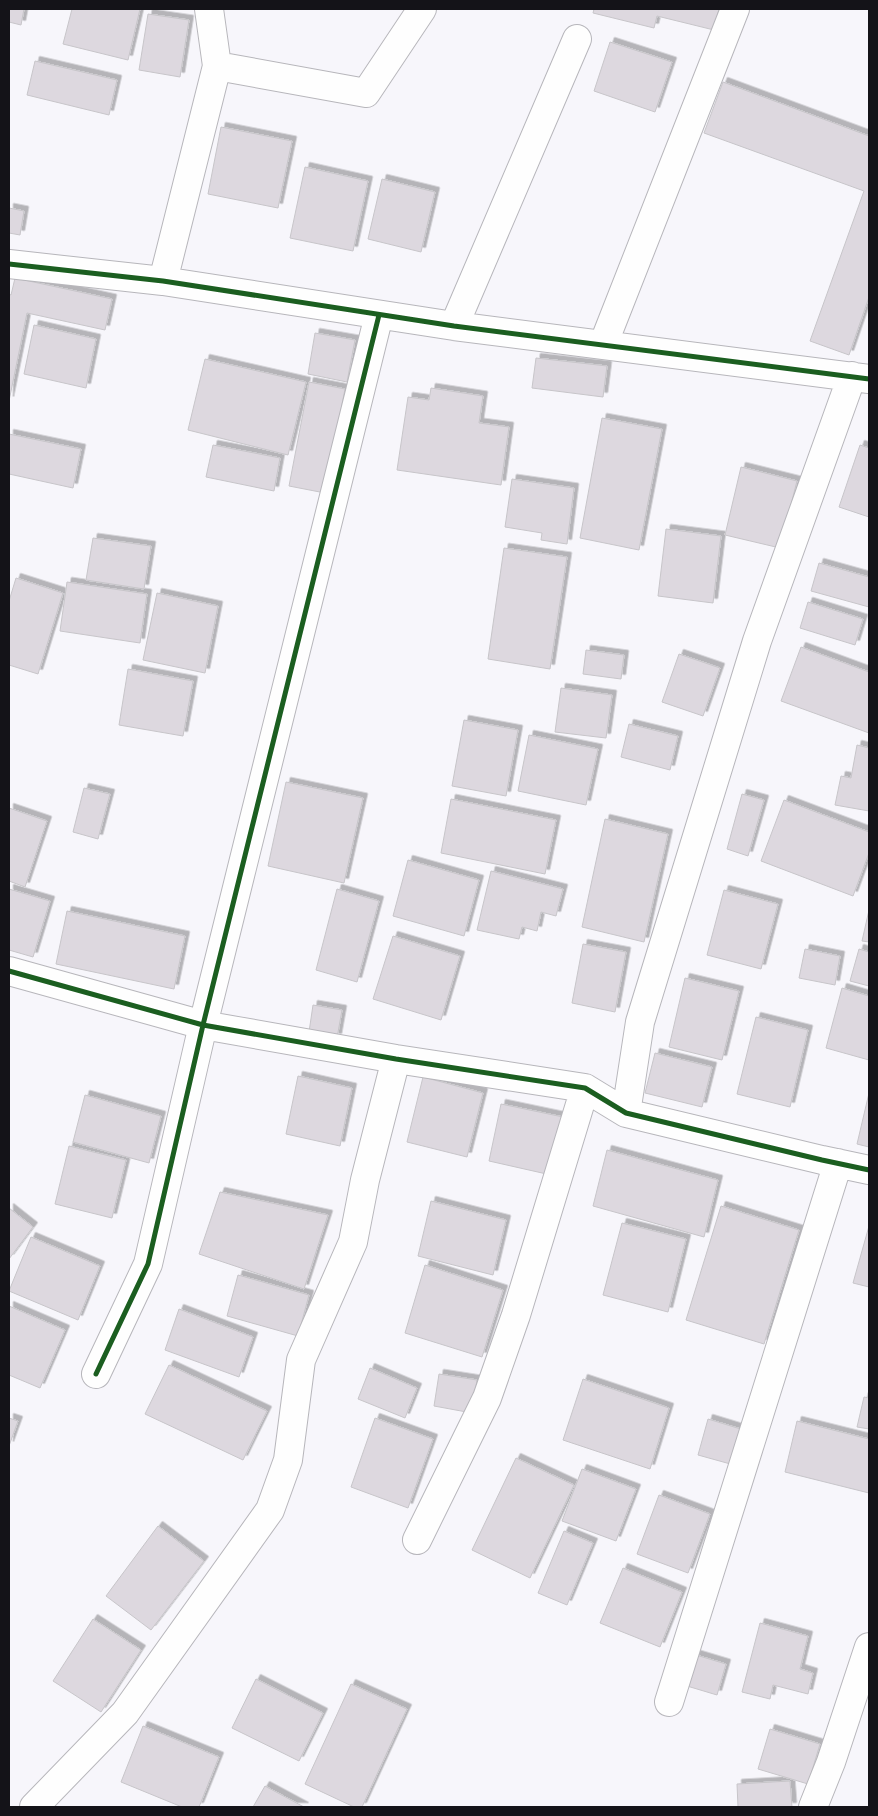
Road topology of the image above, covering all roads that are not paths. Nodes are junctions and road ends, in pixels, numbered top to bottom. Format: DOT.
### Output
graph roads {
  1 [pos="209,9"];
  2 [pos="422,9"];
  3 [pos="735,9"];
  4 [pos="577,39"];
  5 [pos="217,66"];
  6 [pos="9,264"];
  7 [pos="163,280"];
  8 [pos="379,315"];
  9 [pos="454,326"];
  10 [pos="603,345"];
  11 [pos="861,378"];
  12 [pos="9,971"];
  13 [pos="203,1025"];
  14 [pos="396,1059"];
  15 [pos="585,1088"];
  16 [pos="626,1113"];
  17 [pos="838,1163"];
  18 [pos="869,1170"];
  19 [pos="96,1374"];
  20 [pos="416,1540"];
  21 [pos="869,1646"];
  22 [pos="669,1702"];
  23 [pos="34,1807"];
  24 [pos="813,1807"];
  1 -- 5 [label="street"];
  2 -- 5 [label="street"];
  3 -- 10 [label="street"];
  4 -- 9 [label="street"];
  5 -- 7 [label="street"];
  6 -- 7 [label="street"];
  7 -- 8 [label="street"];
  8 -- 9 [label="street"];
  8 -- 13 [label="street"];
  9 -- 10 [label="street"];
  10 -- 11 [label="street"];
  11 -- 16 [label="street"];
  12 -- 13 [label="street"];
  13 -- 14 [label="street"];
  13 -- 19 [label="street"];
  14 -- 15 [label="street"];
  14 -- 23 [label="street"];
  15 -- 16 [label="street"];
  15 -- 20 [label="street"];
  16 -- 17 [label="street"];
  17 -- 18 [label="street"];
  17 -- 22 [label="street"];
  21 -- 24 [label="street"];
}
